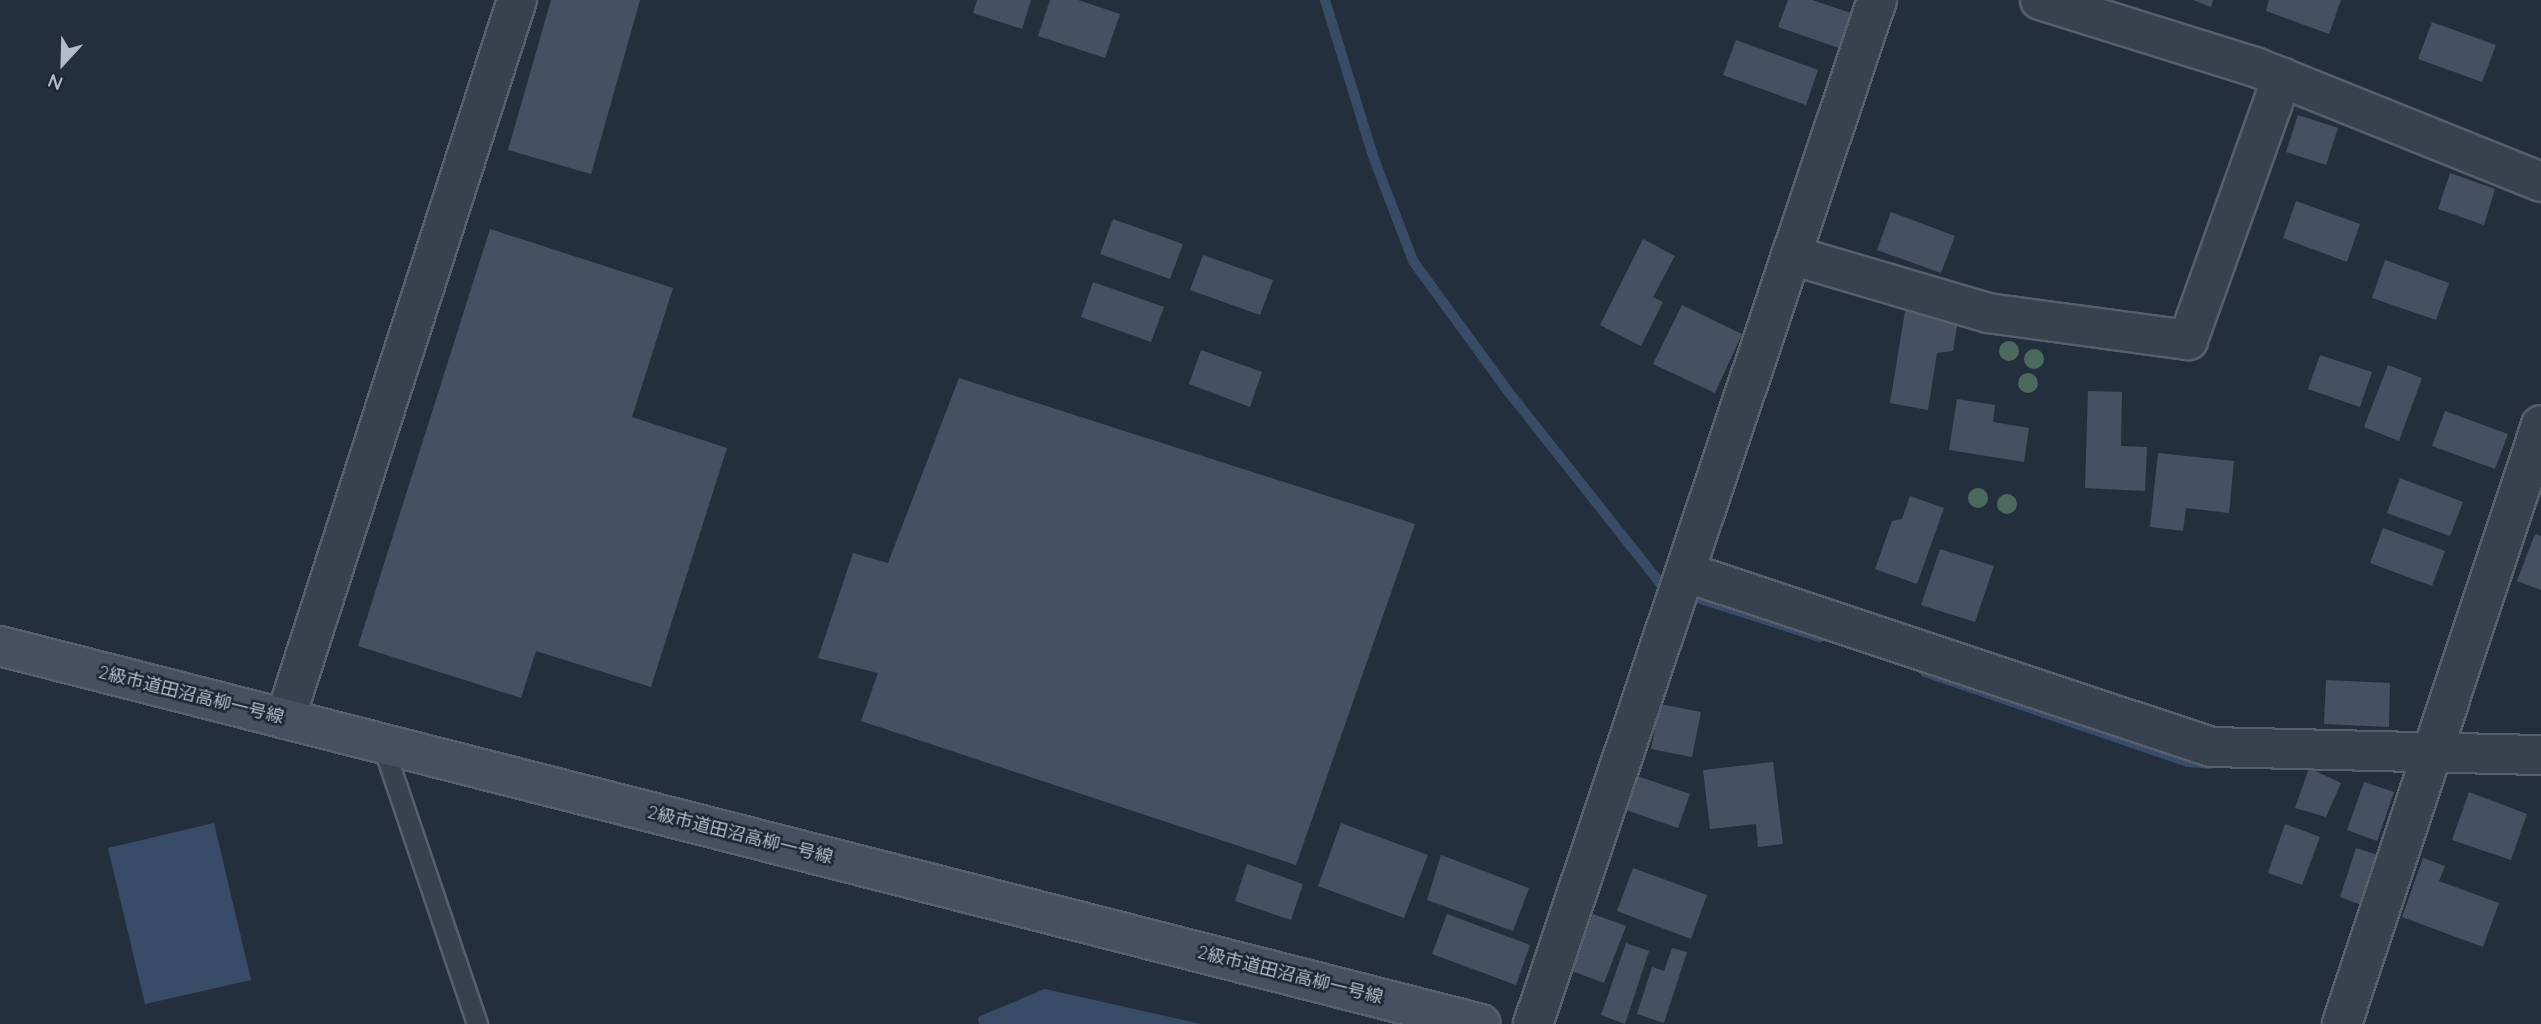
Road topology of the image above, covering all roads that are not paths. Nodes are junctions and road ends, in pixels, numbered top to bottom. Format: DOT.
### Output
graph roads {
  1 [pos="517,0"];
  2 [pos="1877,0"];
  3 [pos="2040,0"];
  4 [pos="2282,78"];
  5 [pos="2541,182"];
  6 [pos="1791,255"];
  7 [pos="2541,425"];
  8 [pos="1685,572"];
  9 [pos="0,646"];
  10 [pos="285,719"];
  11 [pos="382,743"];
  12 [pos="2434,751"];
  13 [pos="2541,755"];
  14 [pos="477,1024"];
  15 [pos="1481,1024"];
  16 [pos="1533,1024"];
  17 [pos="2342,1024"];
  1 -- 10 [label="street"];
  2 -- 6 [label="street"];
  3 -- 4 [label="street"];
  4 -- 5 [label="street"];
  4 -- 6 [label="street"];
  6 -- 8 [label="street"];
  7 -- 12 [label="street"];
  8 -- 12 [label="street"];
  8 -- 16 [label="street"];
  9 -- 10 [label="street, 2級市道田沼高柳一号線"];
  10 -- 11 [label="street, 2級市道田沼高柳一号線"];
  11 -- 14 [label="lane"];
  11 -- 15 [label="street, 2級市道田沼高柳一号線"];
  12 -- 13 [label="street"];
  12 -- 17 [label="street"];
}
